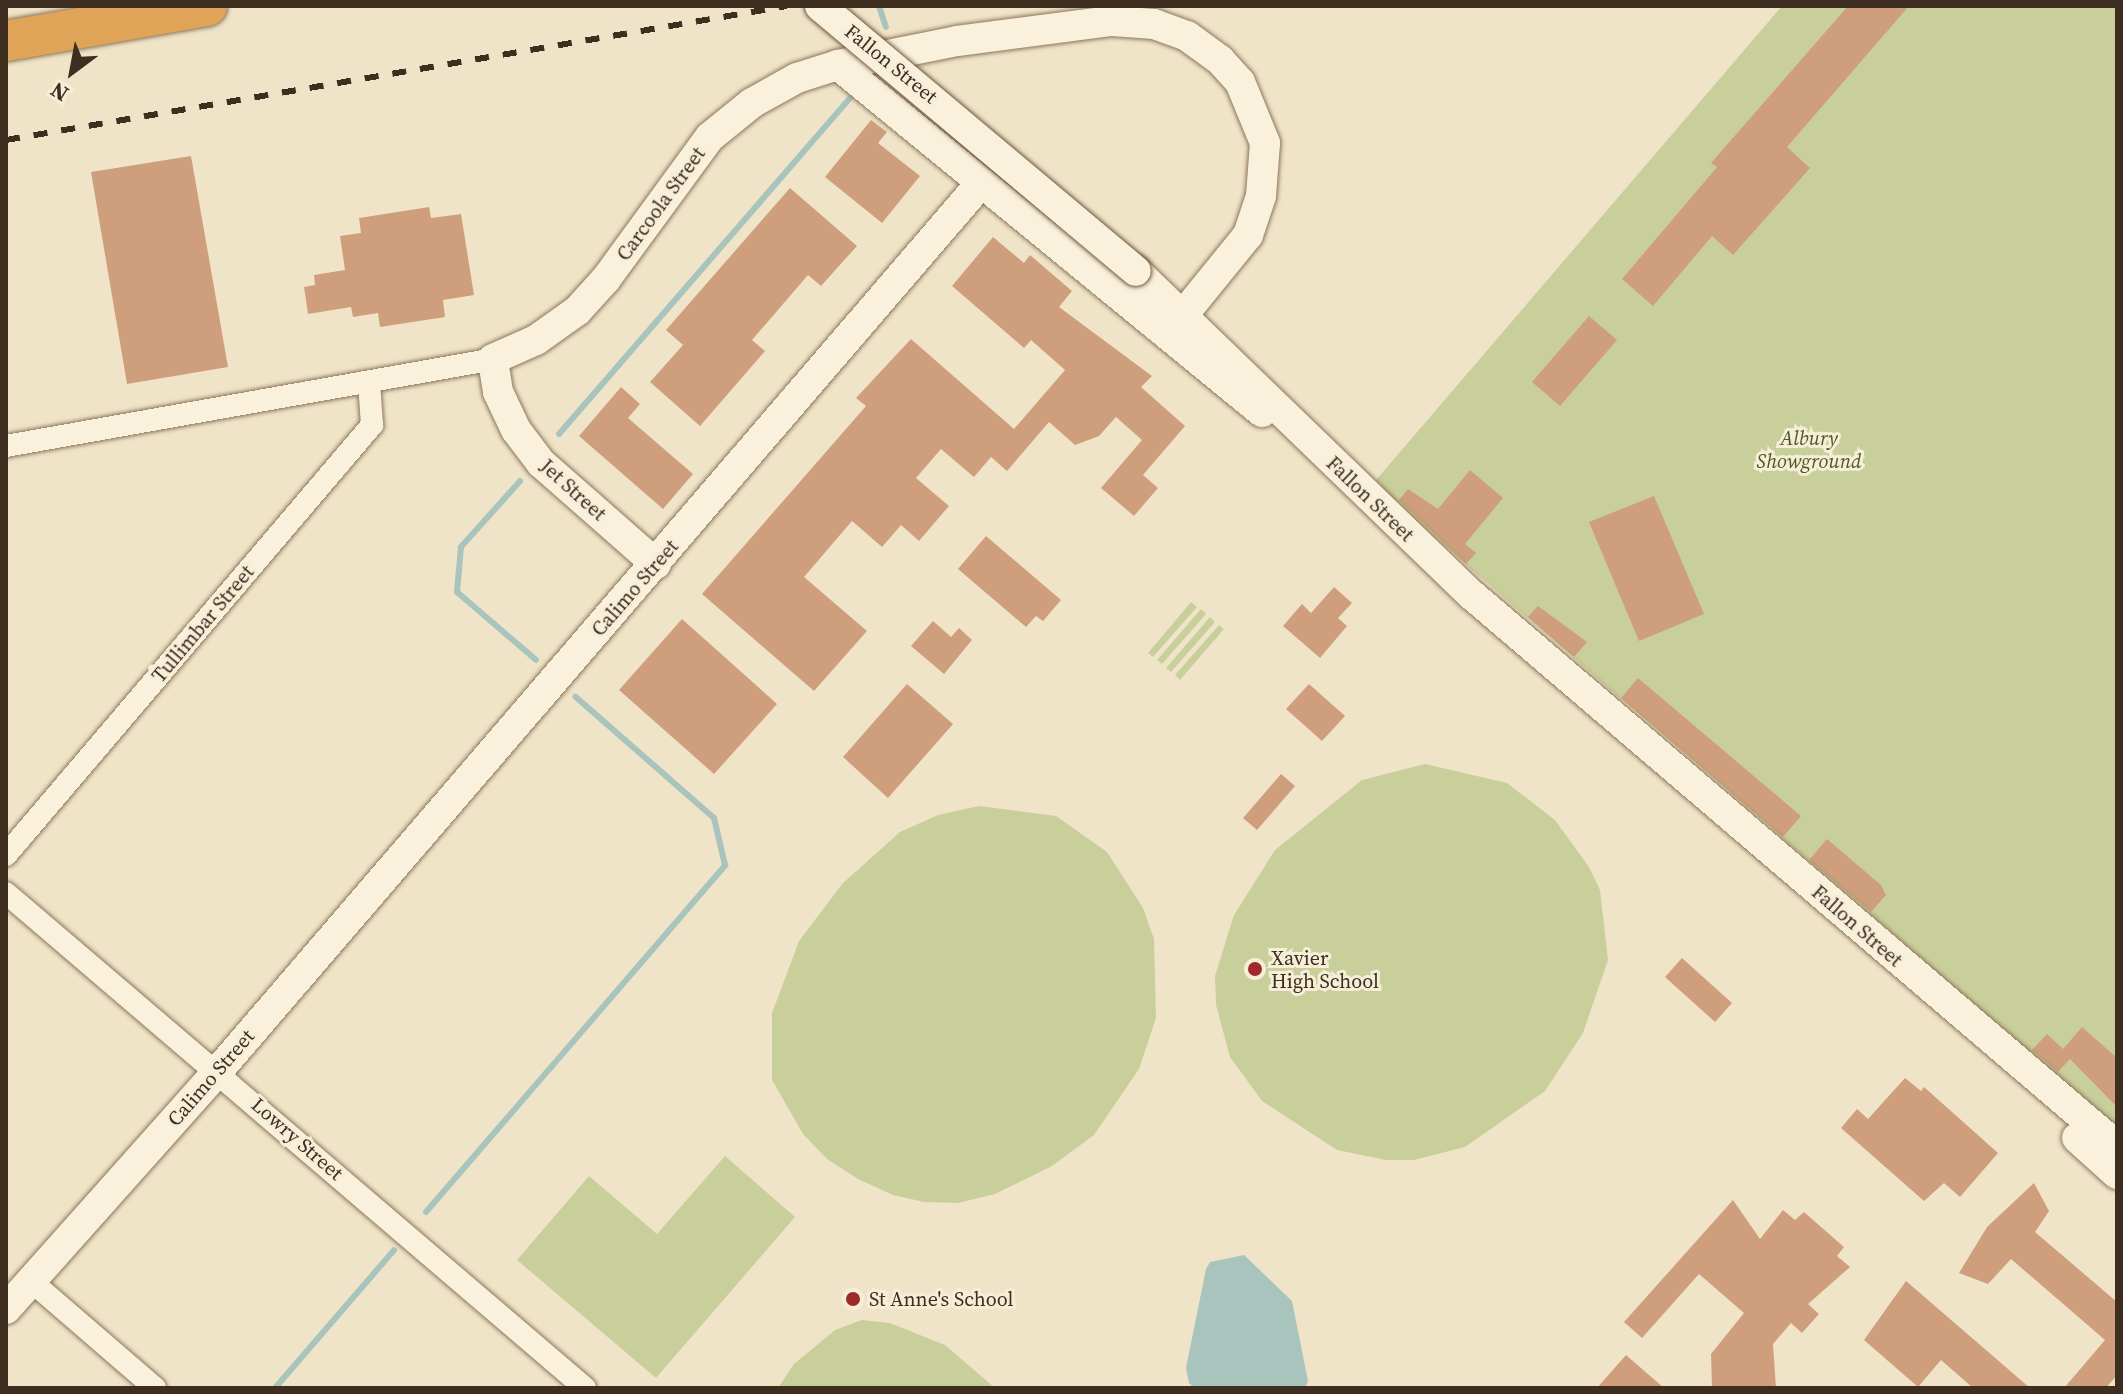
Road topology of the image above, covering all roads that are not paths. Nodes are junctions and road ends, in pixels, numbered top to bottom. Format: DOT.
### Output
graph roads {
  1 [pos="207,6"];
  2 [pos="820,6"];
  3 [pos="6,41"];
  4 [pos="838,65"];
  5 [pos="980,184"];
  6 [pos="1183,315"];
  7 [pos="493,359"];
  8 [pos="369,382"];
  9 [pos="1314,445"];
  10 [pos="6,446"];
  11 [pos="656,564"];
  12 [pos="6,855"];
  13 [pos="6,893"];
  14 [pos="1926,986"];
  15 [pos="218,1071"];
  16 [pos="2117,1146"];
  17 [pos="2117,1174"];
  18 [pos="31,1281"];
  19 [pos="6,1309"];
  20 [pos="155,1388"];
  21 [pos="585,1388"];
  1 -- 3 [label="highway"];
  2 -- 6 [label="street, Fallon Street, bridge"];
  4 -- 5 [label="street"];
  4 -- 6 [label="street, Carcoola Street"];
  4 -- 7 [label="street, Carcoola Street"];
  5 -- 9 [label="street"];
  5 -- 11 [label="street, Calimo Street"];
  6 -- 9 [label="street, Fallon Street"];
  7 -- 8 [label="street, Carcoola Street"];
  7 -- 11 [label="street, Jet Street"];
  8 -- 10 [label="street, Carcoola Street"];
  8 -- 12 [label="street, Tullimbar Street"];
  9 -- 14 [label="street, Fallon Street"];
  11 -- 15 [label="street, Calimo Street"];
  13 -- 15 [label="street, Lowry Street"];
  14 -- 16 [label="street, Fallon Street"];
  14 -- 17 [label="street, Fallon Street"];
  15 -- 18 [label="street, Calimo Street"];
  15 -- 21 [label="street, Lowry Street"];
  18 -- 19 [label="street, Calimo Street"];
  18 -- 20 [label="street"];
}
